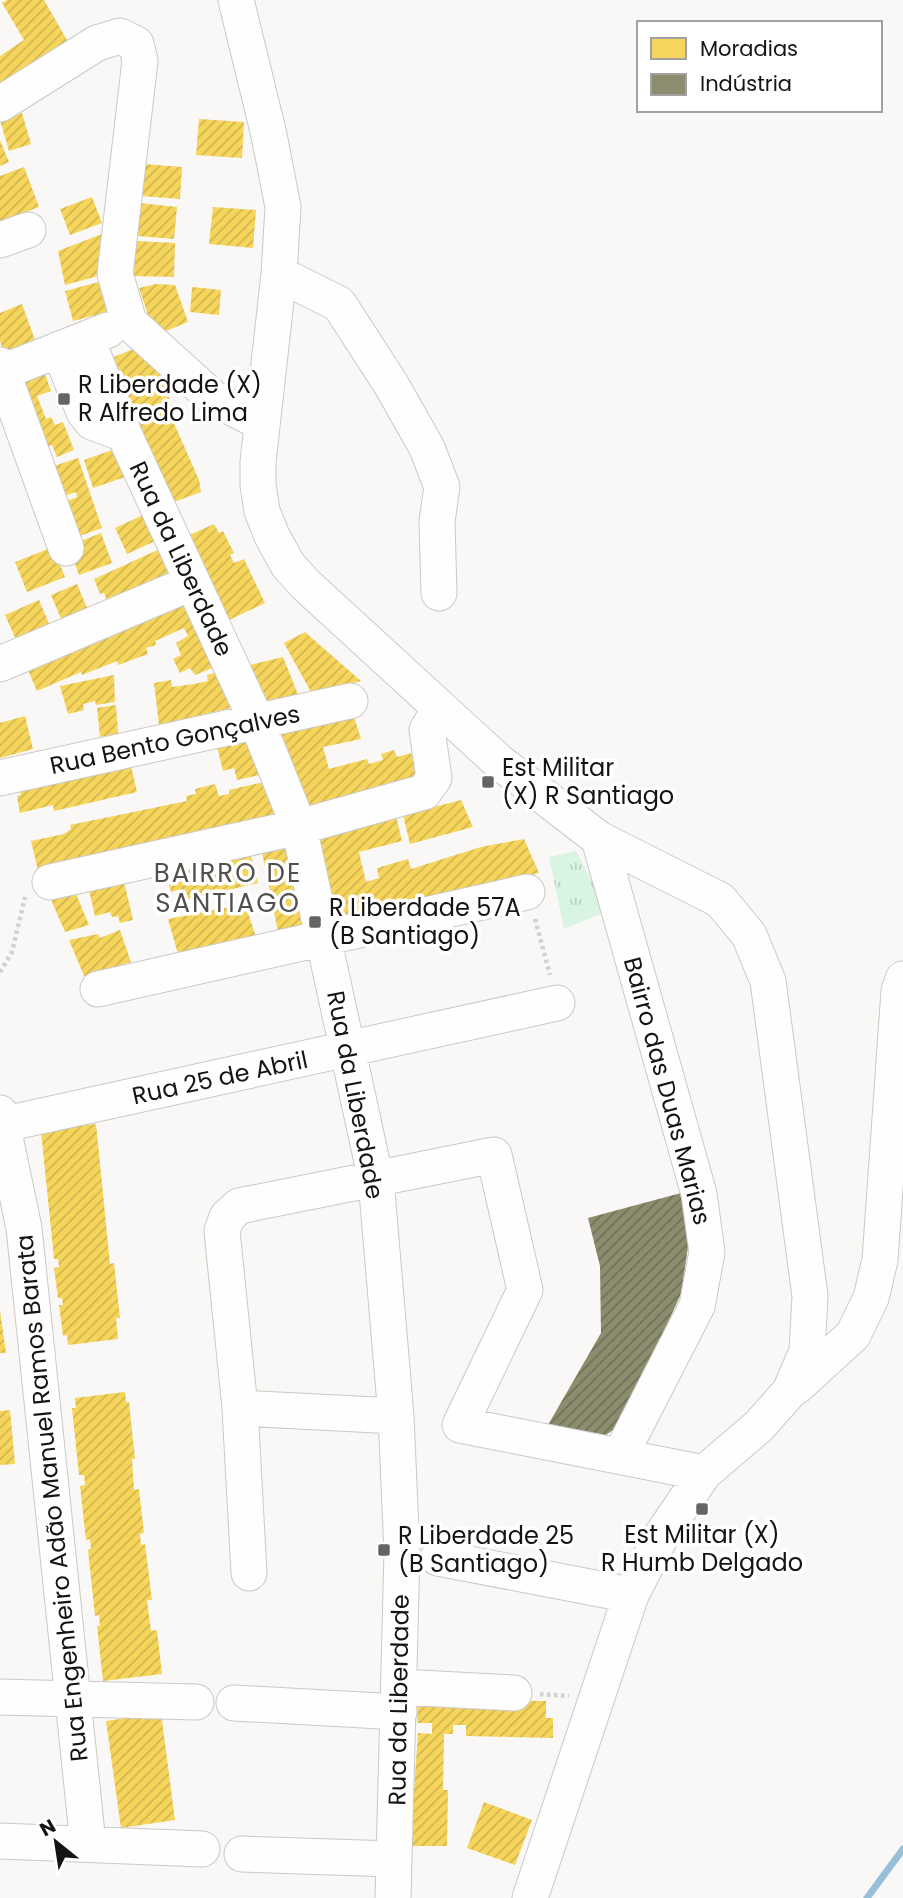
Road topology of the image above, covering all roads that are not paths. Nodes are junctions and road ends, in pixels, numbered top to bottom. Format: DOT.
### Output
graph roads {
  1 [pos="236,0"];
  2 [pos="0,104"];
  3 [pos="279,274"];
  4 [pos="129,322"];
  5 [pos="73,344"];
  6 [pos="1,370"];
  7 [pos="262,423"];
  8 [pos="66,548"];
  9 [pos="191,583"];
  10 [pos="439,593"];
  11 [pos="0,664"];
  12 [pos="350,701"];
  13 [pos="440,709"];
  14 [pos="257,722"];
  15 [pos="0,778"];
  16 [pos="299,827"];
  17 [pos="599,839"];
  18 [pos="38,887"];
  19 [pos="527,892"];
  20 [pos="323,938"];
  21 [pos="903,979"];
  22 [pos="98,989"];
  23 [pos="558,1003"];
  24 [pos="348,1051"];
  25 [pos="2,1119"];
  26 [pos="376,1181"];
  27 [pos="790,1391"];
  28 [pos="240,1408"];
  29 [pos="396,1416"];
  30 [pos="621,1454"];
  31 [pos="704,1473"];
  32 [pos="438,1558"];
  33 [pos="249,1573"];
  34 [pos="631,1595"];
  35 [pos="514,1693"];
  36 [pos="0,1697"];
  37 [pos="74,1699"];
  38 [pos="400,1699"];
  39 [pos="196,1702"];
  40 [pos="234,1703"];
  41 [pos="0,1841"];
  42 [pos="88,1844"];
  43 [pos="202,1849"];
  44 [pos="242,1854"];
  45 [pos="394,1859"];
  46 [pos="393,1898"];
  47 [pos="530,1898"];
  1 -- 3 [label="street"];
  2 -- 4 [label="street"];
  3 -- 7 [label="street"];
  3 -- 10 [label="street"];
  4 -- 5 [label="street"];
  4 -- 7 [label="street"];
  5 -- 6 [label="street"];
  5 -- 9 [label="street, Rua da Liberdade"];
  6 -- 8 [label="street"];
  7 -- 13 [label="street"];
  9 -- 11 [label="street"];
  9 -- 14 [label="street, Rua da Liberdade"];
  12 -- 14 [label="street, Rua Bento Gonçalves"];
  13 -- 16 [label="street"];
  13 -- 17 [label="street"];
  14 -- 15 [label="street, Rua Bento Gonçalves"];
  14 -- 16 [label="street, Rua da Liberdade"];
  16 -- 18 [label="street"];
  16 -- 20 [label="street, Rua da Liberdade"];
  17 -- 27 [label="street"];
  17 -- 30 [label="street, Bairro das Duas Marias"];
  19 -- 20 [label="street"];
  20 -- 22 [label="street"];
  20 -- 24 [label="street, Rua da Liberdade"];
  21 -- 27 [label="street"];
  23 -- 24 [label="street, Rua 25 de Abril"];
  24 -- 25 [label="street, Rua 25 de Abril"];
  24 -- 26 [label="street, Rua da Liberdade"];
  25 -- 37 [label="street, Rua Engenheiro Adão Manuel Ramos Barata"];
  26 -- 28 [label="street"];
  26 -- 29 [label="street, Rua da Liberdade"];
  26 -- 30 [label="street"];
  27 -- 31 [label="street"];
  28 -- 29 [label="street"];
  28 -- 33 [label="street"];
  29 -- 38 [label="street, Rua da Liberdade"];
  30 -- 31 [label="street"];
  31 -- 34 [label="street"];
  32 -- 34 [label="street"];
  34 -- 47 [label="street"];
  35 -- 38 [label="street"];
  36 -- 37 [label="street"];
  37 -- 39 [label="street"];
  37 -- 42 [label="street, Rua Engenheiro Adão Manuel Ramos Barata"];
  38 -- 40 [label="street"];
  38 -- 45 [label="street, Rua da Liberdade"];
  41 -- 42 [label="street"];
  42 -- 43 [label="street"];
  44 -- 45 [label="street"];
  45 -- 46 [label="street, Rua da Liberdade"];
}
